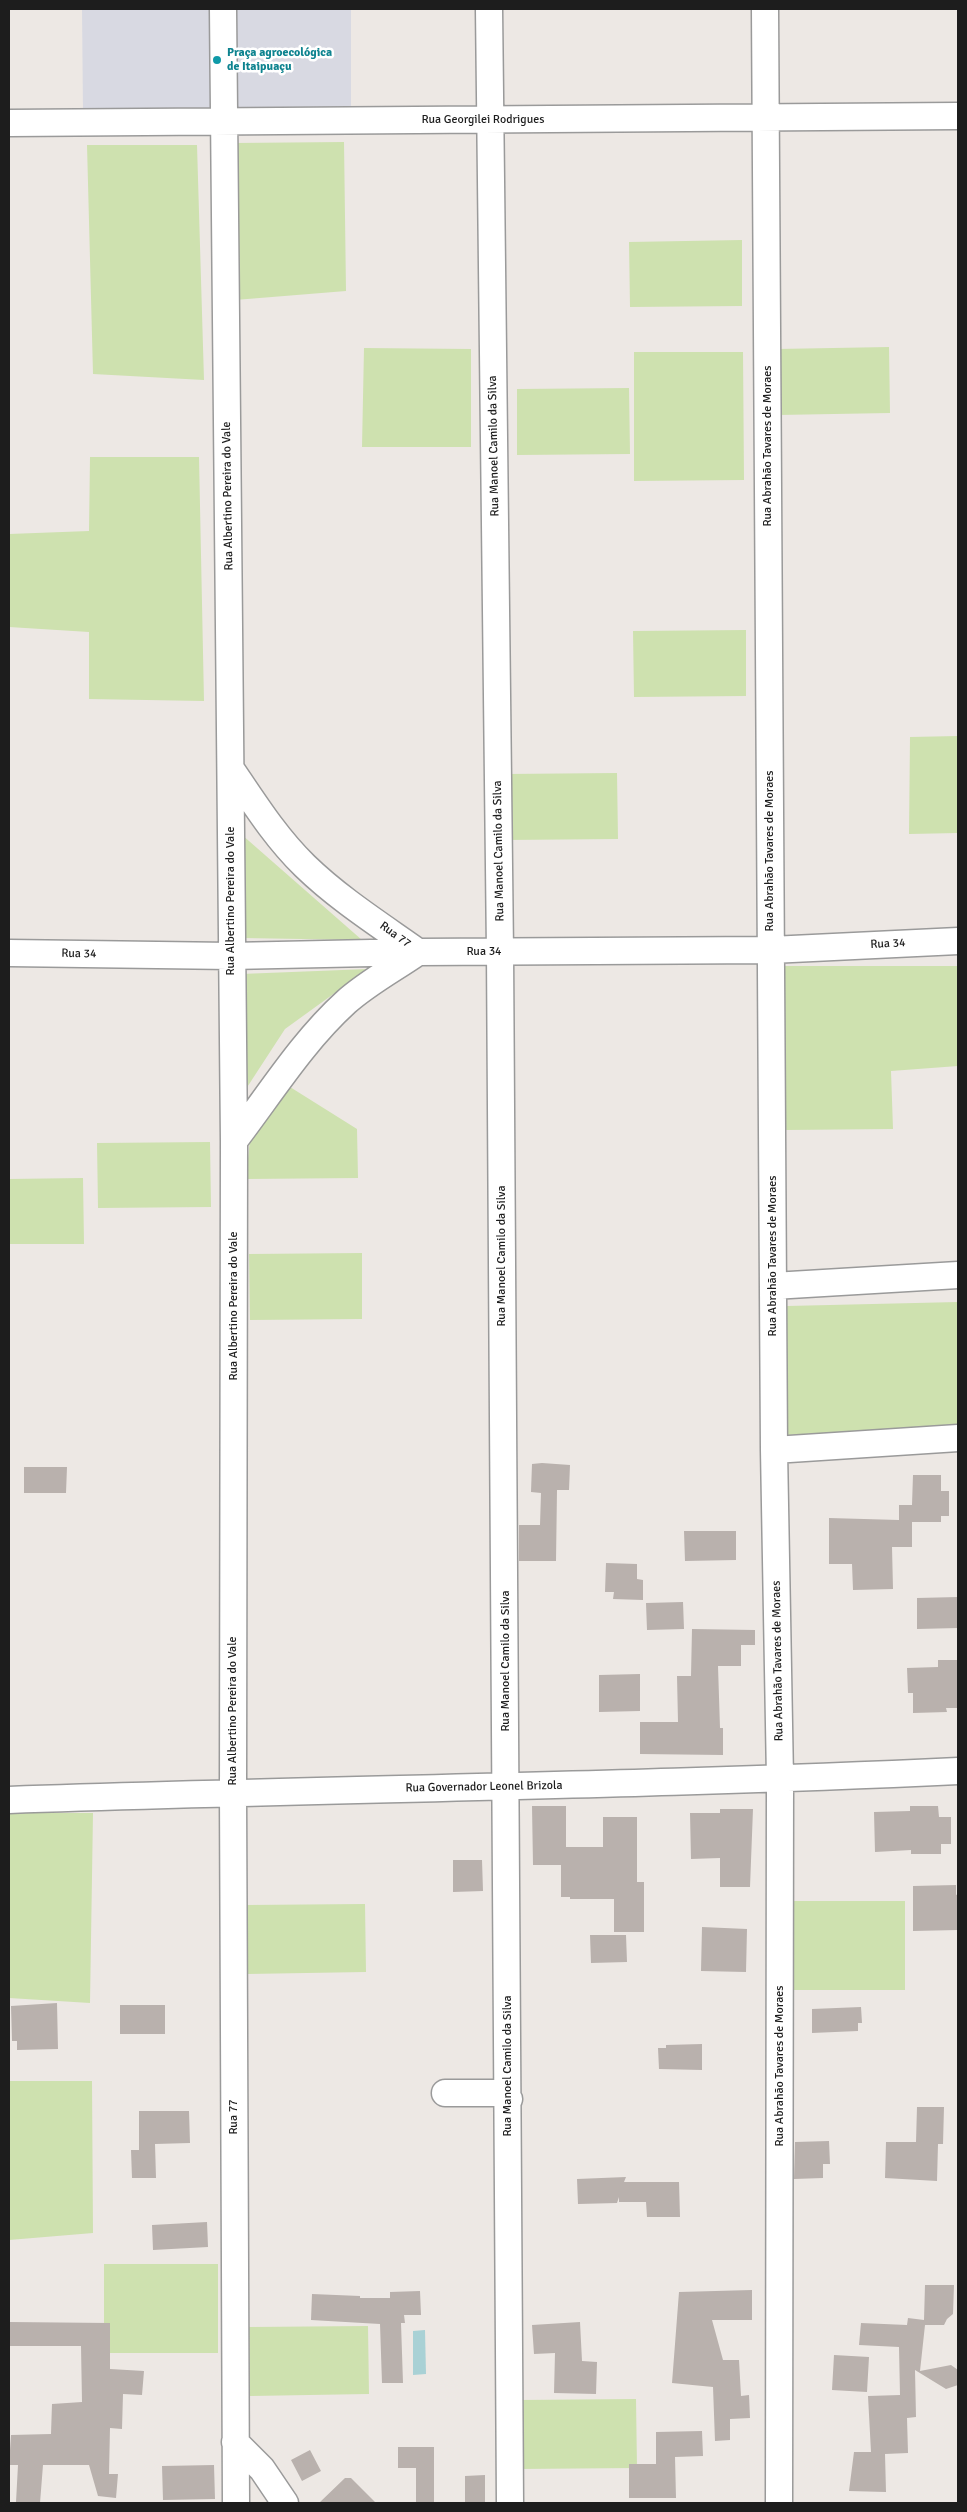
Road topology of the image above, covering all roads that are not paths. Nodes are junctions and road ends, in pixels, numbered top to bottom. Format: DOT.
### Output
graph roads {
  1 [pos="223,9"];
  2 [pos="489,9"];
  3 [pos="765,9"];
  4 [pos="958,116"];
  5 [pos="766,118"];
  6 [pos="490,120"];
  7 [pos="224,122"];
  8 [pos="9,123"];
  9 [pos="230,769"];
  10 [pos="958,941"];
  11 [pos="771,950"];
  12 [pos="418,952"];
  13 [pos="500,952"];
  14 [pos="9,953"];
  15 [pos="232,956"];
  16 [pos="234,1141"];
  17 [pos="958,1275"];
  18 [pos="773,1286"];
  19 [pos="958,1438"];
  20 [pos="774,1450"];
  21 [pos="958,1771"];
  22 [pos="780,1780"];
  23 [pos="507,1786"];
  24 [pos="233,1792"];
  25 [pos="9,1800"];
  26 [pos="446,2093"];
  27 [pos="509,2099"];
  28 [pos="235,2442"];
  29 [pos="236,2503"];
  30 [pos="285,2503"];
  31 [pos="510,2503"];
  32 [pos="779,2503"];
  1 -- 7 [label="street, Rua Albertino Pereira do Vale"];
  2 -- 6 [label="street, Rua Manoel Camilo da Silva"];
  3 -- 5 [label="street, Rua Abrahão Tavares de Moraes"];
  4 -- 5 [label="street, Rua Georgilei Rodrigues"];
  5 -- 6 [label="street, Rua Georgilei Rodrigues"];
  5 -- 11 [label="street, Rua Abrahão Tavares de Moraes"];
  6 -- 7 [label="street, Rua Georgilei Rodrigues"];
  6 -- 13 [label="street, Rua Manoel Camilo da Silva"];
  7 -- 8 [label="street, Rua Georgilei Rodrigues"];
  7 -- 9 [label="street, Rua Albertino Pereira do Vale"];
  9 -- 12 [label="street, Rua 77"];
  9 -- 15 [label="street, Rua Albertino Pereira do Vale"];
  10 -- 11 [label="street, Rua 34"];
  11 -- 13 [label="street, Rua 34"];
  11 -- 18 [label="street, Rua Abrahão Tavares de Moraes"];
  12 -- 13 [label="street, Rua 34"];
  12 -- 15 [label="street, Rua 34"];
  12 -- 16 [label="street, Rua 77"];
  13 -- 23 [label="street, Rua Manoel Camilo da Silva"];
  14 -- 15 [label="street, Rua 34"];
  15 -- 16 [label="street, Rua Albertino Pereira do Vale"];
  16 -- 24 [label="street, Rua Albertino Pereira do Vale"];
  17 -- 18 [label="street"];
  18 -- 20 [label="street, Rua Abrahão Tavares de Moraes"];
  19 -- 20 [label="street"];
  20 -- 22 [label="street, Rua Abrahão Tavares de Moraes"];
  21 -- 22 [label="street, Rua Governador Leonel Brizola"];
  22 -- 23 [label="street, Rua Governador Leonel Brizola"];
  22 -- 32 [label="street, Rua Abrahão Tavares de Moraes"];
  23 -- 24 [label="street, Rua Governador Leonel Brizola"];
  23 -- 27 [label="street, Rua Manoel Camilo da Silva"];
  24 -- 25 [label="street, Rua Governador Leonel Brizola"];
  24 -- 28 [label="street, Rua 77"];
  26 -- 27 [label="street"];
  27 -- 31 [label="street, Rua Manoel Camilo da Silva"];
  28 -- 29 [label="street, Rua 77"];
  28 -- 30 [label="street"];
}
